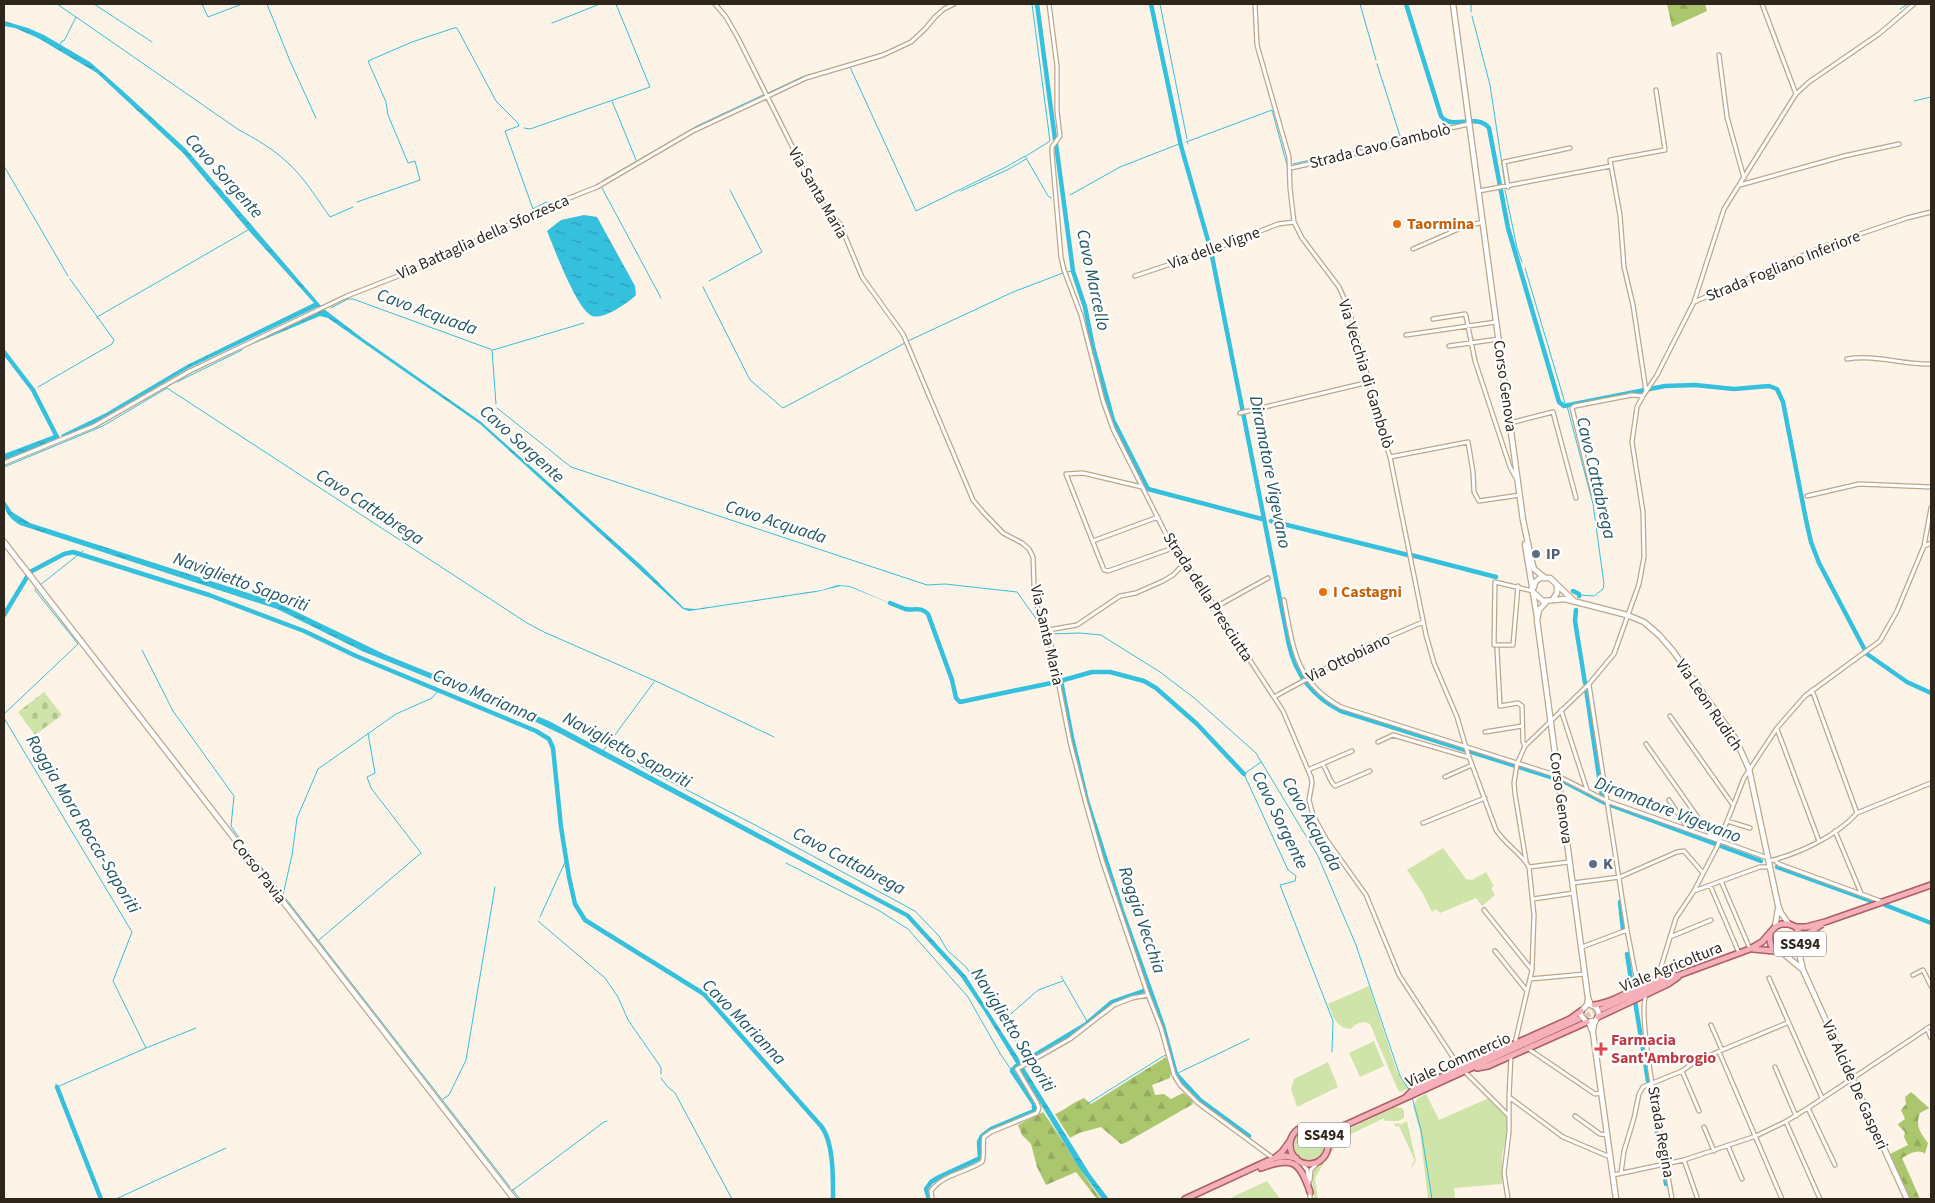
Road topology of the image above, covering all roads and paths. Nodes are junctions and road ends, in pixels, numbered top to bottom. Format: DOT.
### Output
graph roads {
  1 [pos="715,4"];
  2 [pos="954,4"];
  3 [pos="1049,4"];
  4 [pos="1255,4"];
  5 [pos="1453,4"];
  6 [pos="1762,4"];
  7 [pos="1914,4"];
  8 [pos="1719,55"];
  9 [pos="1656,90"];
  10 [pos="1796,94"];
  11 [pos="766,97"];
  12 [pos="1469,124"];
  13 [pos="1899,144"];
  14 [pos="1570,148"];
  15 [pos="1611,166"];
  16 [pos="1291,168"];
  17 [pos="1744,178"];
  18 [pos="1740,185"];
  19 [pos="1508,187"];
  20 [pos="1479,191"];
  21 [pos="1931,212"];
  22 [pos="1294,222"];
  23 [pos="1483,222"];
  24 [pos="1413,249"];
  25 [pos="1135,276"];
  26 [pos="1694,302"];
  27 [pos="1433,319"];
  28 [pos="1496,322"];
  29 [pos="1468,326"];
  30 [pos="1406,335"];
  31 [pos="1499,339"];
  32 [pos="1471,342"];
  33 [pos="1449,346"];
  34 [pos="1846,359"];
  35 [pos="1931,364"];
  36 [pos="1369,382"];
  37 [pos="1646,389"];
  38 [pos="1643,396"];
  39 [pos="1240,413"];
  40 [pos="1510,423"];
  41 [pos="1390,457"];
  42 [pos="4,463"];
  43 [pos="1519,483"];
  44 [pos="1931,486"];
  45 [pos="1142,487"];
  46 [pos="1593,493"];
  47 [pos="1520,495"];
  48 [pos="1807,496"];
  49 [pos="1576,498"];
  50 [pos="1931,508"];
  51 [pos="1158,517"];
  52 [pos="1523,520"];
  53 [pos="1093,541"];
  54 [pos="4,542"];
  55 [pos="1931,544"];
  56 [pos="1924,546"];
  57 [pos="1173,548"];
  58 [pos="1184,564"];
  59 [pos="1544,577"];
  60 [pos="1268,578"];
  61 [pos="1557,585"];
  62 [pos="1518,586"];
  63 [pos="1534,591"];
  64 [pos="1553,599"];
  65 [pos="1284,600"];
  66 [pos="1547,601"];
  67 [pos="1576,602"];
  68 [pos="1214,608"];
  69 [pos="1627,615"];
  70 [pos="1537,620"];
  71 [pos="1423,622"];
  72 [pos="1048,630"];
  73 [pos="1497,649"];
  74 [pos="1304,679"];
  75 [pos="1589,684"];
  76 [pos="1812,690"];
  77 [pos="1274,697"];
  78 [pos="1561,710"];
  79 [pos="1670,716"];
  80 [pos="1551,720"];
  81 [pos="1522,726"];
  82 [pos="1777,728"];
  83 [pos="1486,732"];
  84 [pos="1378,742"];
  85 [pos="1646,744"];
  86 [pos="1525,746"];
  87 [pos="1466,747"];
  88 [pos="1352,751"];
  89 [pos="1468,756"];
  90 [pos="1518,763"];
  91 [pos="1322,764"];
  92 [pos="1472,765"];
  93 [pos="1749,769"];
  94 [pos="1308,770"];
  95 [pos="1370,771"];
  96 [pos="1558,776"];
  97 [pos="1445,777"];
  98 [pos="1931,783"];
  99 [pos="1587,790"];
  100 [pos="1485,798"];
  101 [pos="1669,800"];
  102 [pos="1608,801"];
  103 [pos="1733,805"];
  104 [pos="1857,813"];
  105 [pos="1727,820"];
  106 [pos="1423,823"];
  107 [pos="1750,828"];
  108 [pos="1690,831"];
  109 [pos="1835,831"];
  110 [pos="1819,841"];
  111 [pos="1718,842"];
  112 [pos="1768,860"];
  113 [pos="1774,860"];
  114 [pos="1526,862"];
  115 [pos="1570,862"];
  116 [pos="1529,867"];
  117 [pos="1770,867"];
  118 [pos="1703,873"];
  119 [pos="1620,877"];
  120 [pos="1721,881"];
  121 [pos="1573,883"];
  122 [pos="1710,885"];
  123 [pos="1931,885"];
  124 [pos="1694,891"];
  125 [pos="1861,893"];
  126 [pos="1574,894"];
  127 [pos="1533,899"];
  128 [pos="1883,902"];
  129 [pos="1778,905"];
  130 [pos="1484,910"];
  131 [pos="1711,920"];
  132 [pos="1825,922"];
  133 [pos="1789,924"];
  134 [pos="1774,927"];
  135 [pos="1796,927"];
  136 [pos="1627,930"];
  137 [pos="1770,934"];
  138 [pos="1670,937"];
  139 [pos="1800,943"];
  140 [pos="1582,946"];
  141 [pos="1750,949"];
  142 [pos="1495,951"];
  143 [pos="1776,951"];
  144 [pos="1739,953"];
  145 [pos="1784,954"];
  146 [pos="1532,970"];
  147 [pos="1803,970"];
  148 [pos="1585,974"];
  149 [pos="1683,974"];
  150 [pos="1913,975"];
  151 [pos="1660,978"];
  152 [pos="1769,978"];
  153 [pos="1530,979"];
  154 [pos="1931,986"];
  155 [pos="1638,988"];
  156 [pos="1527,991"];
  157 [pos="1147,992"];
  158 [pos="1647,994"];
  159 [pos="1637,998"];
  160 [pos="1590,1005"];
  161 [pos="1643,1005"];
  162 [pos="1602,1009"];
  163 [pos="1581,1011"];
  164 [pos="1597,1019"];
  165 [pos="1579,1020"];
  166 [pos="1588,1022"];
  167 [pos="1788,1022"];
  168 [pos="1711,1026"];
  169 [pos="1931,1026"];
  170 [pos="1519,1028"];
  171 [pos="1927,1028"];
  172 [pos="1593,1033"];
  173 [pos="1527,1038"];
  174 [pos="1931,1038"];
  175 [pos="1515,1043"];
  176 [pos="1530,1050"];
  177 [pos="1722,1050"];
  178 [pos="1720,1054"];
  179 [pos="1511,1055"];
  180 [pos="1775,1067"];
  181 [pos="1462,1070"];
  182 [pos="1682,1071"];
  183 [pos="1852,1078"];
  184 [pos="1653,1083"];
  185 [pos="1601,1093"];
  186 [pos="1508,1096"];
  187 [pos="1822,1098"];
  188 [pos="1808,1108"];
  189 [pos="1699,1112"];
  190 [pos="1508,1115"];
  191 [pos="1575,1116"];
  192 [pos="1796,1116"];
  193 [pos="1786,1122"];
  194 [pos="1348,1124"];
  195 [pos="1704,1127"];
  196 [pos="1320,1130"];
  197 [pos="1607,1135"];
  198 [pos="1756,1136"];
  199 [pos="1290,1141"];
  200 [pos="1327,1144"];
  201 [pos="1728,1146"];
  202 [pos="1714,1151"];
  203 [pos="1610,1156"];
  204 [pos="1274,1158"];
  205 [pos="1296,1158"];
  206 [pos="1320,1160"];
  207 [pos="1684,1160"];
  208 [pos="1301,1162"];
  209 [pos="1667,1164"];
  210 [pos="1835,1165"];
  211 [pos="1621,1173"];
  212 [pos="1613,1175"];
  213 [pos="1232,1178"];
  214 [pos="1742,1179"];
  215 [pos="1310,1190"];
  216 [pos="1697,1197"];
  217 [pos="1819,1198"];
  218 [pos="514,1199"];
  219 [pos="932,1199"];
  220 [pos="1184,1199"];
  221 [pos="1310,1199"];
  222 [pos="1508,1199"];
  223 [pos="1615,1199"];
  224 [pos="1672,1199"];
  225 [pos="1782,1199"];
  226 [pos="1813,1199"];
  227 [pos="1907,1199"];
  1 -- 11 [label="street, Via Santa Maria"];
  2 -- 11 [label="street, Via Battaglia della Sforzesca"];
  3 -- 45 [label="street, Strada della Presciutta"];
  4 -- 16 [label="street, Via Vecchia di Gambolò"];
  5 -- 12 [label="main road, Corso Genova"];
  6 -- 10 [label="street"];
  7 -- 10 [label="street, Strada Fogliano Inferiore"];
  8 -- 17 [label="street"];
  9 -- 15 [label="street"];
  10 -- 17 [label="street, Strada Fogliano Inferiore"];
  11 -- 42 [label="street, Via Battaglia della Sforzesca"];
  11 -- 72 [label="street, Via Santa Maria"];
  12 -- 16 [label="street, Strada Cavo Gambolò"];
  12 -- 20 [label="main road, Corso Genova"];
  13 -- 18 [label="street"];
  14 -- 19 [label="street"];
  15 -- 19 [label="street"];
  15 -- 37 [label="street"];
  16 -- 22 [label="street, Via Vecchia di Gambolò"];
  17 -- 18 [label="street, Strada Fogliano Inferiore"];
  18 -- 26 [label="street, Strada Fogliano Inferiore"];
  19 -- 20 [label="street"];
  20 -- 23 [label="main road, Corso Genova"];
  21 -- 26 [label="street, Strada Fogliano Inferiore"];
  22 -- 25 [label="street, Via delle Vigne"];
  22 -- 36 [label="street, Via Vecchia di Gambolò"];
  23 -- 24 [label="street"];
  23 -- 28 [label="main road, Corso Genova"];
  26 -- 37 [label="street, Strada Fogliano Inferiore"];
  27 -- 29 [label="street"];
  28 -- 29 [label="street"];
  28 -- 31 [label="main road, Corso Genova"];
  29 -- 30 [label="street"];
  29 -- 32 [label="street"];
  31 -- 32 [label="street"];
  31 -- 40 [label="main road, Corso Genova"];
  32 -- 33 [label="street"];
  32 -- 43 [label="street"];
  34 -- 35 [label="street"];
  36 -- 39 [label="street"];
  36 -- 41 [label="street, Via Vecchia di Gambolò"];
  37 -- 38 [label="street, Strada Fogliano Inferiore"];
  38 -- 46 [label="street"];
  38 -- 69 [label="street, Strada Fogliano Inferiore"];
  40 -- 43 [label="main road, Corso Genova"];
  40 -- 49 [label="street"];
  41 -- 47 [label="street"];
  41 -- 71 [label="street, Via Vecchia di Gambolò"];
  43 -- 47 [label="main road, Corso Genova"];
  44 -- 48 [label="street"];
  45 -- 51 [label="street, Strada della Presciutta"];
  45 -- 53 [label="street"];
  47 -- 52 [label="main road, Corso Genova"];
  50 -- 56 [label="street"];
  51 -- 53 [label="street"];
  51 -- 57 [label="street, Strada della Presciutta"];
  52 -- 59 [label="main road, Corso Genova"];
  52 -- 63 [label="main road, Corso Genova"];
  53 -- 57 [label="street"];
  54 -- 218 [label="main road, Corso Pavia"];
  55 -- 56 [label="street"];
  56 -- 76 [label="street"];
  57 -- 58 [label="street, Strada della Presciutta"];
  58 -- 68 [label="street, Strada della Presciutta"];
  58 -- 72 [label="street"];
  59 -- 61 [label="main road"];
  59 -- 63 [label="main road"];
  60 -- 68 [label="street"];
  61 -- 64 [label="main road"];
  61 -- 67 [label="main road"];
  62 -- 62 [label="street"];
  62 -- 63 [label="street"];
  63 -- 66 [label="main road"];
  63 -- 70 [label="main road, Corso Genova"];
  64 -- 66 [label="main road"];
  64 -- 67 [label="main road, Via Leon Rudich"];
  65 -- 74 [label="street"];
  66 -- 70 [label="main road"];
  67 -- 69 [label="main road, Via Leon Rudich"];
  68 -- 77 [label="street, Strada della Presciutta"];
  69 -- 75 [label="street, Strada Fogliano Inferiore"];
  69 -- 93 [label="main road, Via Leon Rudich"];
  70 -- 80 [label="main road, Corso Genova"];
  71 -- 74 [label="street, Via Ottobiano"];
  71 -- 87 [label="street, Via Vecchia di Gambolò"];
  72 -- 157 [label="street, Via Santa Maria"];
  73 -- 81 [label="street"];
  74 -- 77 [label="street, Via Ottobiano"];
  74 -- 87 [label="street"];
  75 -- 78 [label="street, Strada Fogliano Inferiore"];
  75 -- 102 [label="street"];
  76 -- 82 [label="street"];
  76 -- 104 [label="street"];
  77 -- 94 [label="street, Strada della Presciutta"];
  78 -- 80 [label="street, Strada Fogliano Inferiore"];
  78 -- 99 [label="street"];
  79 -- 103 [label="street"];
  80 -- 86 [label="street, Strada Fogliano Inferiore"];
  80 -- 96 [label="main road, Corso Genova"];
  81 -- 83 [label="street"];
  81 -- 86 [label="street"];
  82 -- 93 [label="street"];
  82 -- 110 [label="street"];
  84 -- 89 [label="street"];
  85 -- 111 [label="street"];
  86 -- 90 [label="street"];
  87 -- 89 [label="street, Via Vecchia di Gambolò"];
  87 -- 90 [label="street"];
  88 -- 91 [label="street"];
  89 -- 92 [label="street, Via Vecchia di Gambolò"];
  90 -- 96 [label="street"];
  90 -- 114 [label="street"];
  91 -- 94 [label="street"];
  91 -- 95 [label="street"];
  92 -- 97 [label="street"];
  92 -- 100 [label="street, Via Vecchia di Gambolò"];
  93 -- 103 [label="street"];
  93 -- 112 [label="main road, Via Leon Rudich"];
  94 -- 181 [label="street, Strada della Presciutta"];
  96 -- 99 [label="street"];
  96 -- 115 [label="main road, Corso Genova"];
  98 -- 104 [label="street"];
  99 -- 102 [label="street"];
  100 -- 106 [label="street"];
  100 -- 114 [label="street, Via Vecchia di Gambolò"];
  101 -- 108 [label="street"];
  102 -- 108 [label="street"];
  102 -- 119 [label="street"];
  103 -- 105 [label="street"];
  104 -- 109 [label="street"];
  105 -- 107 [label="street"];
  105 -- 111 [label="street"];
  108 -- 111 [label="street"];
  109 -- 110 [label="street"];
  109 -- 125 [label="street"];
  110 -- 113 [label="street"];
  111 -- 112 [label="street"];
  111 -- 118 [label="street"];
  112 -- 113 [label="street"];
  112 -- 117 [label="main road, Via Leon Rudich"];
  113 -- 125 [label="street"];
  114 -- 116 [label="street"];
  115 -- 116 [label="street"];
  115 -- 121 [label="main road, Corso Genova"];
  116 -- 127 [label="street"];
  117 -- 120 [label="street"];
  117 -- 129 [label="main road, Via Leon Rudich"];
  118 -- 119 [label="street"];
  118 -- 124 [label="street"];
  119 -- 121 [label="street"];
  119 -- 136 [label="street"];
  120 -- 122 [label="street"];
  120 -- 141 [label="street"];
  121 -- 126 [label="main road, Corso Genova"];
  122 -- 124 [label="street"];
  122 -- 144 [label="street"];
  123 -- 128 [label="main road, SS494"];
  124 -- 138 [label="street"];
  125 -- 128 [label="street"];
  126 -- 127 [label="street"];
  126 -- 140 [label="main road, Corso Genova"];
  127 -- 146 [label="street"];
  128 -- 132 [label="main road, SS494"];
  129 -- 133 [label="main road"];
  129 -- 134 [label="main road"];
  130 -- 146 [label="street"];
  131 -- 138 [label="street"];
  132 -- 135 [label="main road, SS494"];
  132 -- 139 [label="main road, SS494"];
  133 -- 134 [label="main road, SS494"];
  133 -- 135 [label="main road, SS494"];
  134 -- 137 [label="main road, Viale Agricoltura / SS494"];
  135 -- 139 [label="main road, SS494"];
  136 -- 140 [label="street"];
  136 -- 155 [label="street"];
  137 -- 141 [label="main road, Viale Agricoltura / SS494"];
  137 -- 143 [label="main road, SS494"];
  138 -- 151 [label="street"];
  139 -- 145 [label="main road, SS494"];
  139 -- 147 [label="main road, Via Alcide De Gasperi"];
  140 -- 148 [label="main road, Corso Genova"];
  141 -- 143 [label="main road, Viale Agricoltura / SS494"];
  141 -- 144 [label="main road, Viale Agricoltura / SS494"];
  142 -- 156 [label="street"];
  143 -- 145 [label="main road, Viale Agricoltura / SS494"];
  144 -- 149 [label="main road, Viale Agricoltura / SS494"];
  145 -- 147 [label="main road, Via Alcide De Gasperi"];
  146 -- 153 [label="street"];
  147 -- 183 [label="main road, Via Alcide De Gasperi"];
  148 -- 153 [label="street"];
  148 -- 160 [label="main road, Corso Genova"];
  149 -- 151 [label="main road"];
  149 -- 158 [label="main road"];
  149 -- 162 [label="main road, Viale Agricoltura / SS494"];
  150 -- 154 [label="street"];
  151 -- 155 [label="main road"];
  152 -- 167 [label="street"];
  153 -- 156 [label="street"];
  155 -- 160 [label="main road"];
  156 -- 170 [label="street"];
  157 -- 204 [label="street, Via Santa Maria"];
  157 -- 219 [label="street"];
  158 -- 159 [label="main road"];
  158 -- 161 [label="street, Strada Regina"];
  159 -- 161 [label="street"];
  159 -- 164 [label="main road"];
  160 -- 163 [label="main road"];
  160 -- 164 [label="main road, Corso Genova"];
  161 -- 184 [label="street, Strada Regina"];
  163 -- 166 [label="main road, Corso Genova"];
  163 -- 173 [label="main road"];
  164 -- 166 [label="main road"];
  164 -- 172 [label="main road, Corso Genova"];
  165 -- 181 [label="main road, Viale Commercio / SS494"];
  166 -- 172 [label="main road, Corso Genova"];
  166 -- 179 [label="main road"];
  167 -- 177 [label="street"];
  167 -- 187 [label="street"];
  168 -- 177 [label="street"];
  169 -- 171 [label="street"];
  170 -- 173 [label="street"];
  170 -- 175 [label="street"];
  171 -- 174 [label="street"];
  171 -- 183 [label="street"];
  172 -- 185 [label="main road, Corso Genova"];
  173 -- 175 [label="main road"];
  175 -- 181 [label="main road"];
  176 -- 185 [label="street"];
  177 -- 182 [label="street"];
  178 -- 198 [label="street"];
  179 -- 181 [label="main road"];
  179 -- 186 [label="street"];
  180 -- 192 [label="street"];
  181 -- 190 [label="street, Strada della Presciutta"];
  181 -- 194 [label="main road, Viale Commercio / SS494"];
  182 -- 184 [label="street"];
  182 -- 189 [label="street"];
  183 -- 187 [label="street"];
  183 -- 227 [label="main road, Via Alcide De Gasperi"];
  184 -- 209 [label="street, Strada Regina"];
  184 -- 211 [label="street"];
  185 -- 197 [label="main road, Corso Genova"];
  186 -- 190 [label="street"];
  186 -- 203 [label="street"];
  187 -- 188 [label="street"];
  188 -- 192 [label="street"];
  188 -- 210 [label="street"];
  190 -- 222 [label="street"];
  191 -- 197 [label="street"];
  192 -- 193 [label="street"];
  193 -- 198 [label="street"];
  193 -- 217 [label="street"];
  194 -- 196 [label="main road, Viale Commercio / SS494"];
  194 -- 200 [label="main road, Viale Commercio / SS494"];
  195 -- 202 [label="street"];
  196 -- 199 [label="main road, Viale Commercio / SS494"];
  196 -- 200 [label="main road, SS494"];
  197 -- 203 [label="main road, Corso Genova"];
  198 -- 201 [label="street"];
  198 -- 225 [label="street"];
  199 -- 204 [label="main road, Viale Commercio / SS494"];
  199 -- 205 [label="main road, SS494"];
  200 -- 206 [label="main road, Viale Commercio / SS494"];
  201 -- 202 [label="street"];
  201 -- 214 [label="street"];
  202 -- 207 [label="street"];
  203 -- 212 [label="main road, Corso Genova"];
  204 -- 205 [label="main road, Viale Commercio / SS494"];
  204 -- 213 [label="main road, Viale Commercio / SS494"];
  205 -- 208 [label="main road, SS494"];
  206 -- 208 [label="main road, SS494"];
  206 -- 215 [label="street"];
  207 -- 209 [label="street"];
  207 -- 216 [label="street"];
  208 -- 215 [label="street"];
  209 -- 211 [label="street"];
  209 -- 224 [label="street, Strada Regina"];
  211 -- 212 [label="street"];
  212 -- 223 [label="main road, Corso Genova"];
  213 -- 215 [label="main road"];
  213 -- 220 [label="main road, Viale Commercio / SS494"];
  215 -- 221 [label="street"];
  217 -- 226 [label="street"];
}
